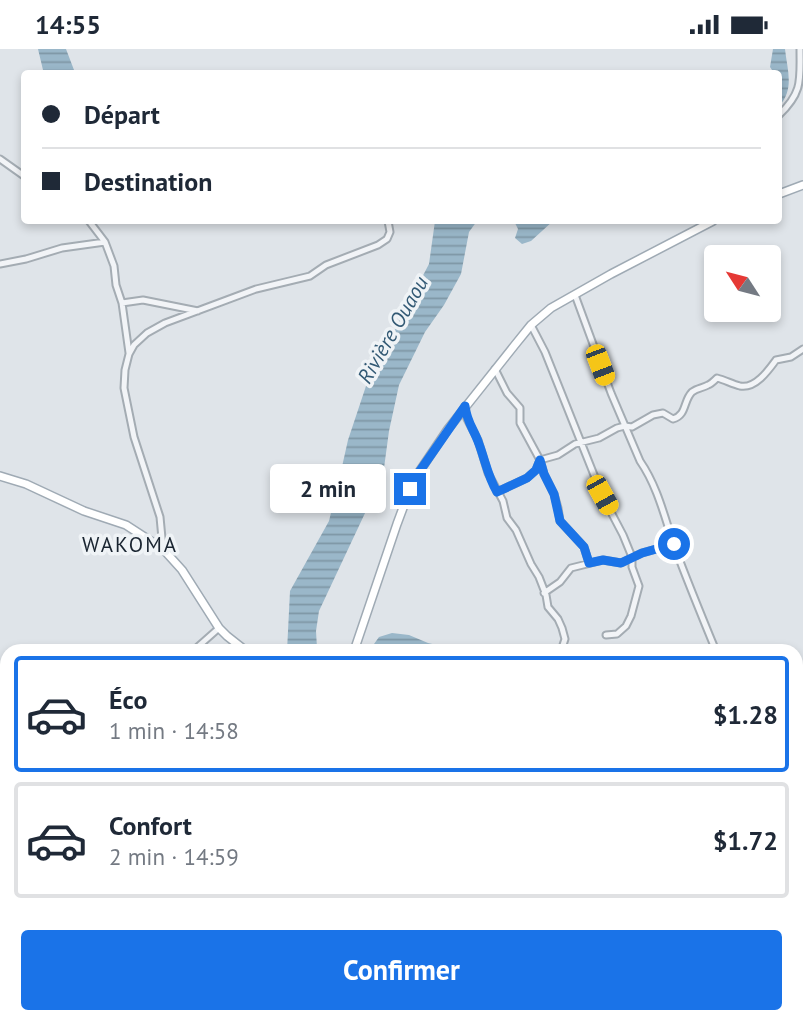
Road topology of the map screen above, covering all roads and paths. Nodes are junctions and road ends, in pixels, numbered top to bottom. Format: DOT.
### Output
graph roads {
  1 [pos="800,49"];
  2 [pos="782,112"];
  3 [pos="0,159"];
  4 [pos="21,174"];
  5 [pos="803,185"];
  6 [pos="782,193"];
  7 [pos="91,224"];
  8 [pos="389,224"];
  9 [pos="707,224"];
  10 [pos="105,242"];
  11 [pos="0,264"];
  12 [pos="575,296"];
  13 [pos="122,303"];
  14 [pos="198,311"];
  15 [pos="531,325"];
  16 [pos="803,349"];
  17 [pos="129,354"];
  18 [pos="495,369"];
  19 [pos="465,406"];
  20 [pos="625,426"];
  21 [pos="582,442"];
  22 [pos="540,460"];
  23 [pos="0,477"];
  24 [pos="497,492"];
  25 [pos="674,544"];
  26 [pos="163,549"];
  27 [pos="632,557"];
  28 [pos="589,563"];
  29 [pos="544,593"];
  30 [pos="219,628"];
  31 [pos="606,635"];
  32 [pos="201,644"];
  33 [pos="237,644"];
  34 [pos="356,644"];
  35 [pos="563,644"];
  36 [pos="713,644"];
  1 -- 2 [label="street"];
  3 -- 4 [label="street"];
  5 -- 6 [label="main road"];
  7 -- 10 [label="street"];
  8 -- 14 [label="street"];
  9 -- 12 [label="main road"];
  10 -- 11 [label="street"];
  10 -- 13 [label="street"];
  12 -- 15 [label="main road"];
  12 -- 20 [label="street"];
  13 -- 14 [label="street"];
  13 -- 17 [label="street"];
  14 -- 17 [label="street"];
  15 -- 18 [label="main road"];
  15 -- 21 [label="street"];
  16 -- 20 [label="street"];
  17 -- 26 [label="street"];
  18 -- 19 [label="main road"];
  18 -- 22 [label="street"];
  19 -- 24 [label="street"];
  19 -- 34 [label="main road"];
  20 -- 21 [label="street"];
  20 -- 25 [label="street"];
  21 -- 22 [label="street"];
  21 -- 27 [label="street"];
  22 -- 24 [label="street"];
  22 -- 28 [label="street"];
  23 -- 26 [label="main road"];
  24 -- 29 [label="street"];
  25 -- 27 [label="street"];
  25 -- 36 [label="street"];
  26 -- 30 [label="main road"];
  27 -- 28 [label="street"];
  27 -- 31 [label="street"];
  28 -- 29 [label="street"];
  29 -- 35 [label="street"];
  30 -- 32 [label="street"];
  30 -- 33 [label="main road"];
}
